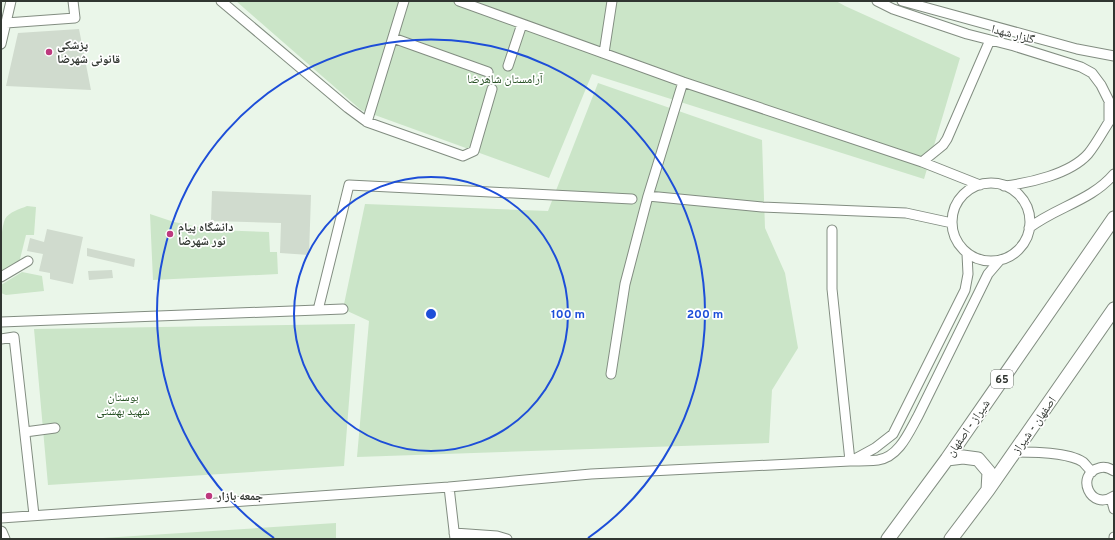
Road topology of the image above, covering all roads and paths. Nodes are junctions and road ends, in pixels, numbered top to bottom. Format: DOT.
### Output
graph roads {
  1 [pos="11,1"];
  2 [pos="73,1"];
  3 [pos="221,1"];
  4 [pos="404,1"];
  5 [pos="459,1"];
  6 [pos="612,1"];
  7 [pos="878,1"];
  8 [pos="902,1"];
  9 [pos="6,23"];
  10 [pos="522,24"];
  11 [pos="392,38"];
  12 [pos="990,40"];
  13 [pos="1,44"];
  14 [pos="604,53"];
  15 [pos="1114,56"];
  16 [pos="508,66"];
  17 [pos="488,72"];
  18 [pos="683,82"];
  19 [pos="492,89"];
  20 [pos="1112,118"];
  21 [pos="367,122"];
  22 [pos="922,162"];
  23 [pos="1114,174"];
  24 [pos="980,185"];
  25 [pos="1004,186"];
  26 [pos="648,196"];
  27 [pos="632,199"];
  28 [pos="1114,218"];
  29 [pos="952,223"];
  30 [pos="1029,228"];
  31 [pos="832,230"];
  32 [pos="967,254"];
  33 [pos="1000,260"];
  34 [pos="28,261"];
  35 [pos="1,277"];
  36 [pos="343,309"];
  37 [pos="1114,309"];
  38 [pos="318,310"];
  39 [pos="1,322"];
  40 [pos="1,339"];
  41 [pos="611,374"];
  42 [pos="55,428"];
  43 [pos="25,432"];
  44 [pos="1014,452"];
  45 [pos="947,459"];
  46 [pos="850,461"];
  47 [pos="1114,471"];
  48 [pos="1092,472"];
  49 [pos="449,487"];
  50 [pos="988,490"];
  51 [pos="1112,497"];
  52 [pos="1114,509"];
  53 [pos="34,515"];
  54 [pos="1,518"];
  55 [pos="1,532"];
  56 [pos="454,536"];
  57 [pos="4,539"];
  58 [pos="507,539"];
  59 [pos="888,539"];
  60 [pos="951,539"];
  1 -- 9 [label="street"];
  2 -- 9 [label="street"];
  3 -- 21 [label="street"];
  4 -- 11 [label="street"];
  5 -- 10 [label="street"];
  6 -- 14 [label="street"];
  7 -- 12 [label="street, گلزار شهدا"];
  8 -- 15 [label="street, گلزار شهدا"];
  9 -- 13 [label="street"];
  10 -- 14 [label="street"];
  10 -- 16 [label="street"];
  11 -- 17 [label="street"];
  11 -- 21 [label="street"];
  12 -- 20 [label="street, گلزار شهدا"];
  12 -- 22 [label="street"];
  14 -- 18 [label="street"];
  18 -- 22 [label="street"];
  18 -- 26 [label="street"];
  19 -- 21 [label="street"];
  20 -- 25 [label="street"];
  22 -- 24 [label="street"];
  23 -- 30 [label="street"];
  24 -- 25 [label="street"];
  24 -- 29 [label="street"];
  25 -- 30 [label="street"];
  26 -- 29 [label="street"];
  26 -- 41 [label="street"];
  27 -- 38 [label="street"];
  28 -- 45 [label="highway, شیراز - اصفهان / 65"];
  29 -- 32 [label="street"];
  30 -- 33 [label="street"];
  31 -- 46 [label="street"];
  32 -- 33 [label="street"];
  32 -- 46 [label="street"];
  33 -- 46 [label="street"];
  34 -- 35 [label="street"];
  36 -- 38 [label="street"];
  37 -- 44 [label="highway, اصفهان - شیراز"];
  38 -- 39 [label="street"];
  40 -- 43 [label="street"];
  42 -- 43 [label="street"];
  43 -- 53 [label="street"];
  44 -- 48 [label="street"];
  44 -- 50 [label="highway, اصفهان - شیراز"];
  45 -- 50 [label="highway"];
  45 -- 59 [label="highway, شیراز - اصفهان / 65"];
  46 -- 49 [label="street"];
  47 -- 48 [label="street"];
  48 -- 51 [label="street"];
  49 -- 53 [label="street"];
  49 -- 56 [label="street"];
  50 -- 60 [label="highway, اصفهان - شیراز"];
  51 -- 52 [label="street"];
  53 -- 54 [label="street"];
  55 -- 57 [label="main road"];
  56 -- 58 [label="street"];
}
